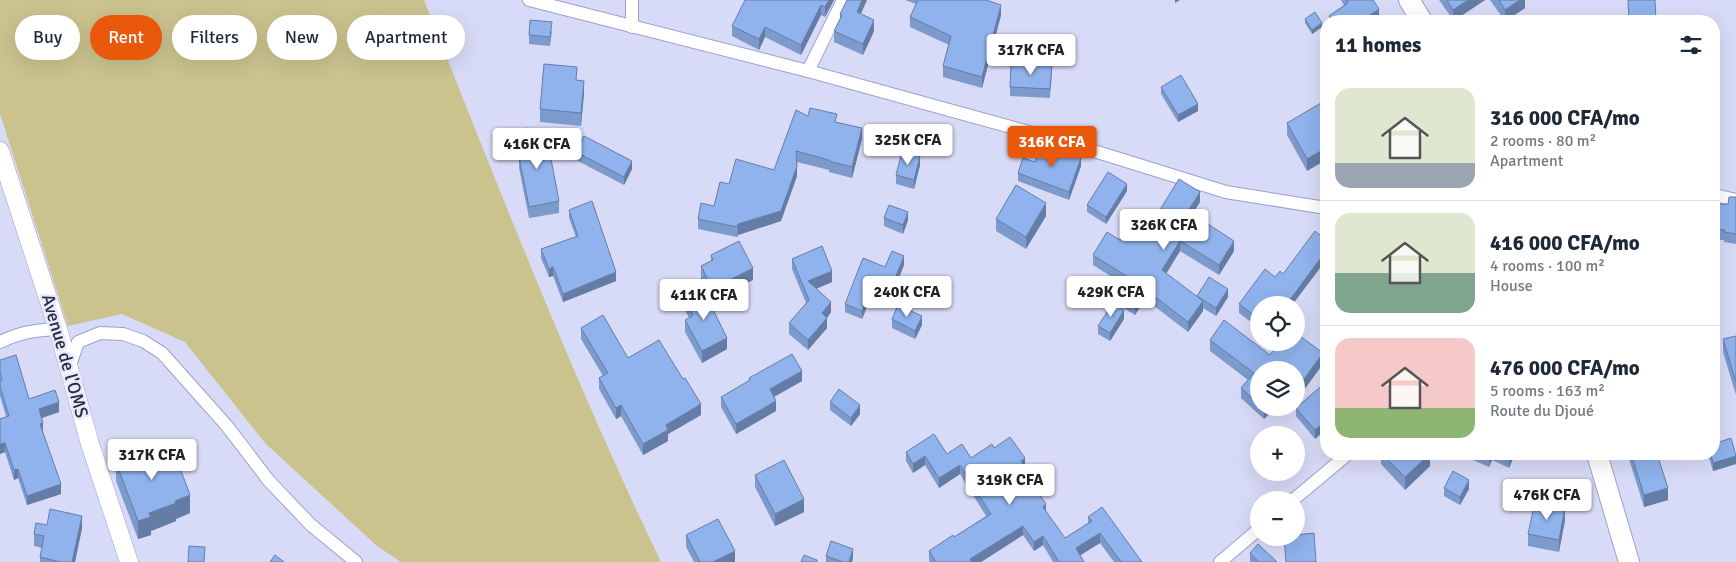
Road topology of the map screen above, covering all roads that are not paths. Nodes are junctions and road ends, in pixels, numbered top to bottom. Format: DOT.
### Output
graph roads {
  1 [pos="530,0"];
  2 [pos="632,0"];
  3 [pos="844,0"];
  4 [pos="1409,0"];
  5 [pos="1418,15"];
  6 [pos="632,28"];
  7 [pos="808,71"];
  8 [pos="0,151"];
  9 [pos="1720,197"];
  10 [pos="1736,200"];
  11 [pos="1320,207"];
  12 [pos="58,329"];
  13 [pos="0,342"];
  14 [pos="69,368"];
  15 [pos="1341,460"];
  16 [pos="1599,460"];
  17 [pos="1304,491"];
  18 [pos="1250,537"];
  19 [pos="129,562"];
  20 [pos="356,562"];
  21 [pos="1220,562"];
  22 [pos="1628,562"];
  1 -- 6 [label="street"];
  2 -- 6 [label="street"];
  3 -- 7 [label="street"];
  4 -- 5 [label="main road"];
  6 -- 7 [label="street"];
  7 -- 11 [label="street"];
  8 -- 12 [label="street, Avenue de l'OMS"];
  9 -- 10 [label="street"];
  12 -- 13 [label="street"];
  12 -- 14 [label="street, Avenue de l'OMS"];
  14 -- 19 [label="street, Avenue de l'OMS"];
  14 -- 20 [label="street"];
  15 -- 17 [label="street"];
  16 -- 22 [label="main road"];
  18 -- 21 [label="street"];
}
